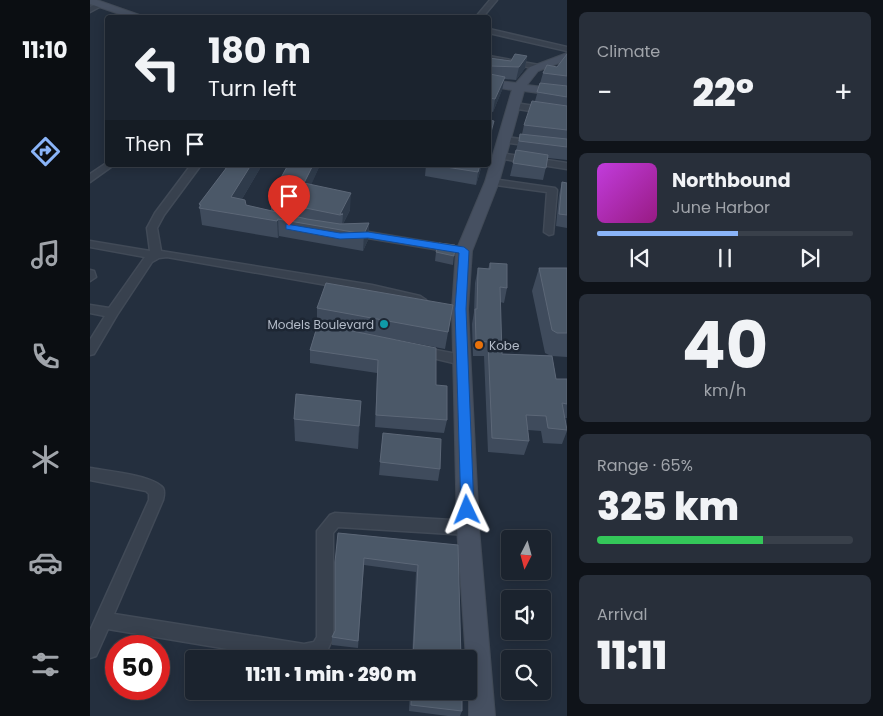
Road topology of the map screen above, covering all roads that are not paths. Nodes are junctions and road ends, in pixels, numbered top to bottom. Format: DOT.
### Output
graph roads {
  1 [pos="494,0"];
  2 [pos="90,1"];
  3 [pos="101,4"];
  4 [pos="90,10"];
  5 [pos="134,15"];
  6 [pos="481,15"];
  7 [pos="491,31"];
  8 [pos="567,49"];
  9 [pos="567,56"];
  10 [pos="491,58"];
  11 [pos="539,67"];
  12 [pos="491,83"];
  13 [pos="519,87"];
  14 [pos="567,94"];
  15 [pos="515,106"];
  16 [pos="567,114"];
  17 [pos="502,148"];
  18 [pos="567,148"];
  19 [pos="567,166"];
  20 [pos="106,167"];
  21 [pos="195,167"];
  22 [pos="90,180"];
  23 [pos="492,182"];
  24 [pos="549,232"];
  25 [pos="340,236"];
  26 [pos="90,244"];
  27 [pos="464,251"];
  28 [pos="156,255"];
  29 [pos="434,303"];
  30 [pos="90,309"];
  31 [pos="112,313"];
  32 [pos="405,348"];
  33 [pos="90,351"];
  34 [pos="462,360"];
  35 [pos="90,474"];
  36 [pos="468,528"];
  37 [pos="104,620"];
  38 [pos="90,650"];
  39 [pos="482,716"];
  1 -- 6 [label="street"];
  2 -- 3 [label="main road"];
  3 -- 4 [label="street"];
  3 -- 5 [label="main road"];
  7 -- 8 [label="street"];
  9 -- 11 [label="main road"];
  10 -- 11 [label="street"];
  11 -- 13 [label="main road"];
  12 -- 13 [label="main road"];
  13 -- 14 [label="main road"];
  13 -- 15 [label="main road"];
  15 -- 16 [label="street"];
  15 -- 17 [label="main road"];
  17 -- 18 [label="street"];
  17 -- 19 [label="street"];
  17 -- 23 [label="main road"];
  20 -- 22 [label="street"];
  21 -- 28 [label="street"];
  23 -- 24 [label="street"];
  23 -- 27 [label="main road"];
  25 -- 27 [label="street"];
  26 -- 28 [label="street"];
  27 -- 34 [label="main road"];
  28 -- 29 [label="street"];
  28 -- 31 [label="street"];
  30 -- 31 [label="street"];
  31 -- 33 [label="street"];
  32 -- 34 [label="street"];
  34 -- 36 [label="main road"];
  35 -- 37 [label="street"];
  36 -- 37 [label="street"];
  36 -- 39 [label="main road"];
  37 -- 38 [label="street"];
}
